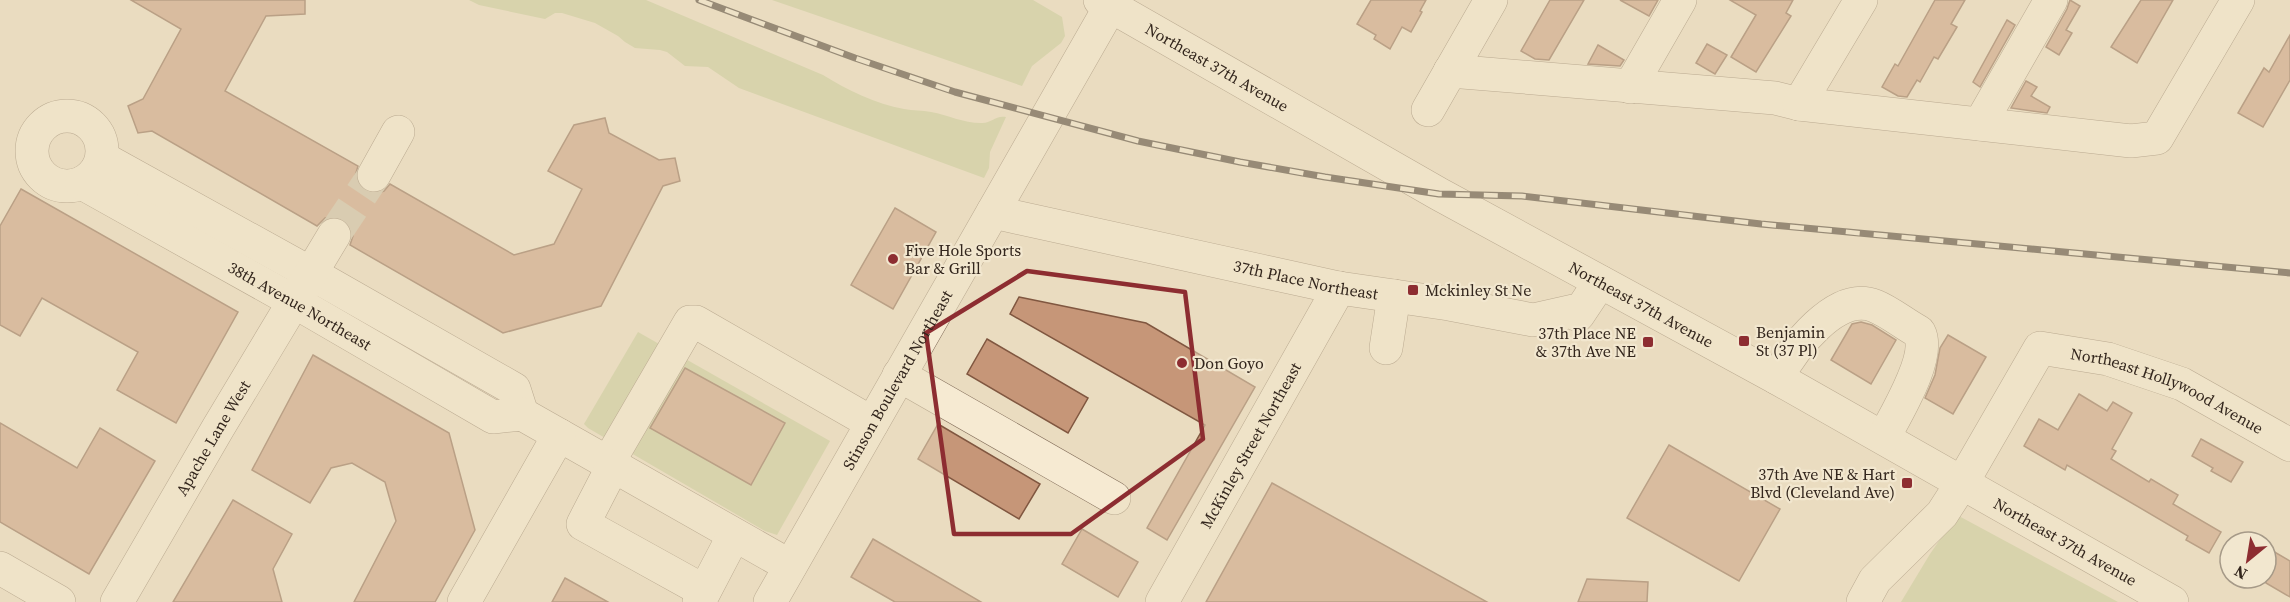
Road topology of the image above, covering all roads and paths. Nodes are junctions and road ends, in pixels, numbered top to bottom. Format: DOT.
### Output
graph roads {
  1 [pos="1491,0"];
  2 [pos="1680,0"];
  3 [pos="1861,0"];
  4 [pos="2051,0"];
  5 [pos="2238,0"];
  6 [pos="1108,2"];
  7 [pos="1450,71"];
  8 [pos="1630,87"];
  9 [pos="1799,104"];
  10 [pos="1428,110"];
  11 [pos="1980,124"];
  12 [pos="398,132"];
  13 [pos="374,175"];
  14 [pos="993,212"];
  15 [pos="334,235"];
  16 [pos="312,274"];
  17 [pos="1600,282"];
  18 [pos="1339,288"];
  19 [pos="1394,296"];
  20 [pos="295,302"];
  21 [pos="1386,348"];
  22 [pos="899,375"];
  23 [pos="1777,378"];
  24 [pos="522,414"];
  25 [pos="872,423"];
  26 [pos="559,435"];
  27 [pos="1884,437"];
  28 [pos="2290,445"];
  29 [pos="611,464"];
  30 [pos="1962,483"];
  31 [pos="1114,498"];
  32 [pos="734,535"];
  33 [pos="790,566"];
  34 [pos="0,568"];
  35 [pos="702,596"];
  36 [pos="59,602"];
  37 [pos="117,602"];
  38 [pos="464,602"];
  39 [pos="770,602"];
  40 [pos="1162,602"];
  41 [pos="1863,602"];
  42 [pos="2172,602"];
  1 -- 7 [label="street"];
  2 -- 8 [label="street"];
  3 -- 9 [label="street"];
  4 -- 11 [label="street"];
  5 -- 11 [label="street"];
  6 -- 14 [label="street, Stinson Boulevard Northeast"];
  6 -- 17 [label="street, Northeast 37th Avenue"];
  7 -- 8 [label="street"];
  7 -- 10 [label="street"];
  8 -- 9 [label="street"];
  9 -- 11 [label="street"];
  12 -- 13 [label="street"];
  14 -- 18 [label="street, 37th Place Northeast"];
  14 -- 22 [label="street, Stinson Boulevard Northeast"];
  15 -- 16 [label="street, Apache Lane West"];
  16 -- 20 [label="street, Apache Lane West"];
  16 -- 20 [label="street, 38th Avenue Northeast"];
  16 -- 24 [label="street, 38th Avenue Northeast"];
  17 -- 19 [label="street, 37th Place Northeast"];
  17 -- 23 [label="street, Northeast 37th Avenue"];
  18 -- 19 [label="street, 37th Place Northeast"];
  18 -- 40 [label="street, McKinley Street Northeast"];
  19 -- 21 [label="street"];
  20 -- 24 [label="street, 38th Avenue Northeast"];
  20 -- 37 [label="street, Apache Lane West"];
  22 -- 25 [label="street, Stinson Boulevard Northeast"];
  22 -- 31 [label="street"];
  23 -- 27 [label="street, Northeast 37th Avenue"];
  23 -- 27 [label="street"];
  24 -- 26 [label="street"];
  25 -- 29 [label="street"];
  25 -- 33 [label="street, Stinson Boulevard Northeast"];
  26 -- 29 [label="street"];
  26 -- 38 [label="street"];
  27 -- 30 [label="street, Northeast 37th Avenue"];
  28 -- 30 [label="street, Northeast Hollywood Avenue"];
  29 -- 32 [label="street"];
  29 -- 35 [label="street"];
  30 -- 41 [label="street"];
  30 -- 42 [label="street, Northeast 37th Avenue"];
  32 -- 33 [label="street"];
  32 -- 35 [label="street"];
  33 -- 39 [label="street, Stinson Boulevard Northeast"];
  34 -- 36 [label="street"];
}
